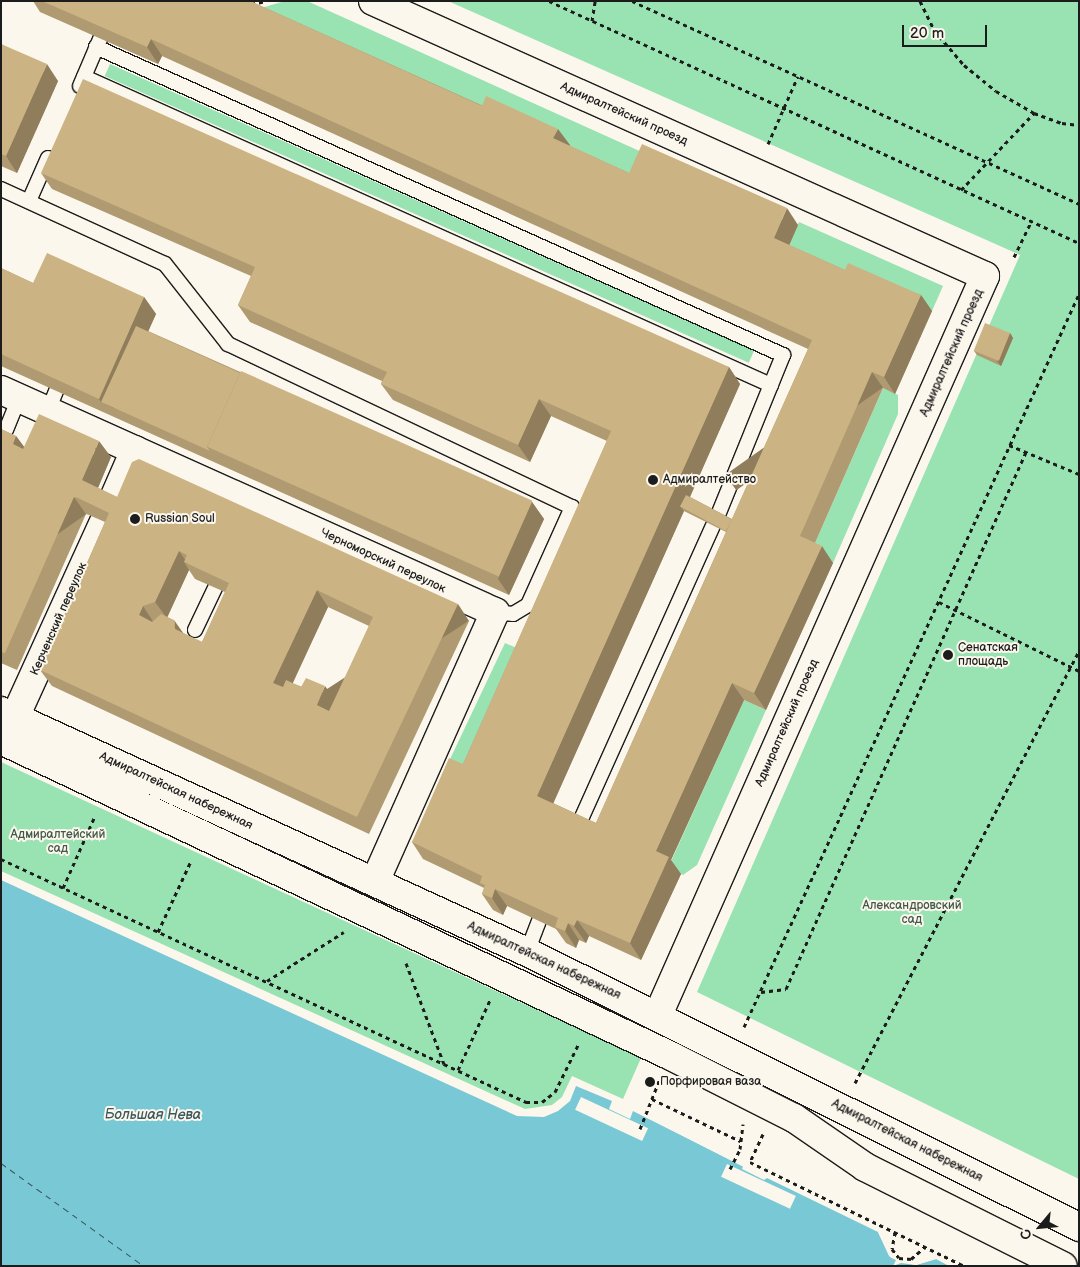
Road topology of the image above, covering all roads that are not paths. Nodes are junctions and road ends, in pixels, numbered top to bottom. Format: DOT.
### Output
graph roads {
  1 [pos="373,1"];
  2 [pos="84,77"];
  3 [pos="72,104"];
  4 [pos="52,148"];
  5 [pos="1,188"];
  6 [pos="29,201"];
  7 [pos="771,385"];
  8 [pos="10,394"];
  9 [pos="6,430"];
  10 [pos="135,450"];
  11 [pos="215,588"];
  12 [pos="495,612"];
  13 [pos="195,630"];
  14 [pos="8,714"];
  15 [pos="1,740"];
  16 [pos="578,826"];
  17 [pos="375,882"];
  18 [pos="539,921"];
  19 [pos="527,952"];
  20 [pos="658,1015"];
  21 [pos="1079,1227"];
  22 [pos="1063,1266"];
  1 -- 20 [label="street, Адмиралтейский проезд"];
  2 -- 3 [label="lane"];
  2 -- 7 [label="lane"];
  2 -- 7 [label="lane"];
  4 -- 6 [label="lane"];
  5 -- 6 [label="lane"];
  6 -- 12 [label="lane"];
  7 -- 16 [label="lane"];
  8 -- 9 [label="lane"];
  8 -- 10 [label="street, Черноморский переулок"];
  10 -- 12 [label="street, Черноморский переулок"];
  10 -- 14 [label="street, Керченский переулок"];
  11 -- 13 [label="lane"];
  12 -- 17 [label="street"];
  14 -- 17 [label="street, Адмиралтейская набережная"];
  15 -- 22 [label="street"];
  17 -- 19 [label="street, Адмиралтейская набережная"];
  18 -- 19 [label="lane"];
  19 -- 20 [label="street, Адмиралтейская набережная"];
  20 -- 21 [label="street, Адмиралтейская набережная"];
}
